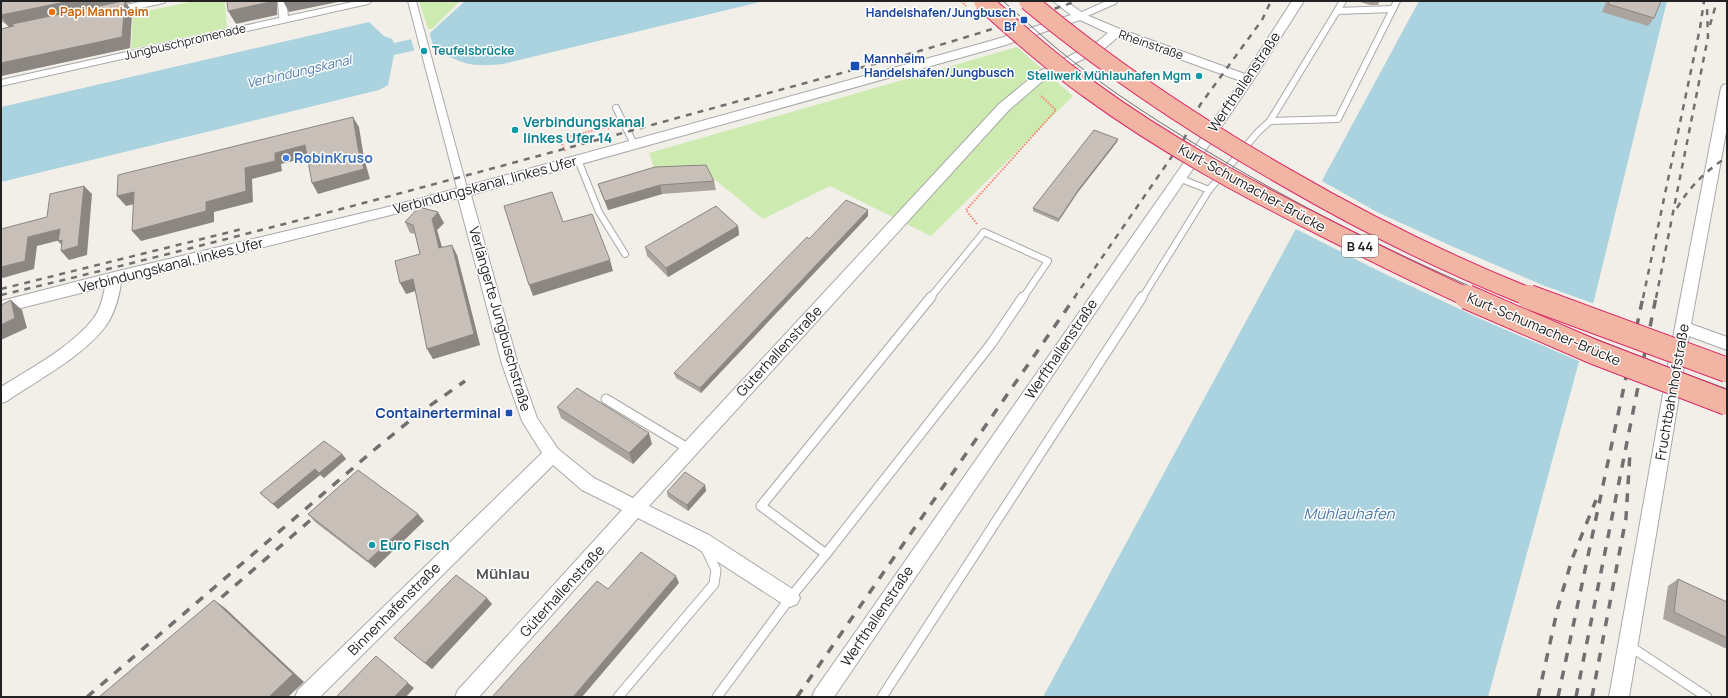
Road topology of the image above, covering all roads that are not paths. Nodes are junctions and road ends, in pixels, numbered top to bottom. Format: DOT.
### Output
graph roads {
  1 [pos="160,1"];
  2 [pos="282,1"];
  3 [pos="368,1"];
  4 [pos="412,1"];
  5 [pos="1028,1"];
  6 [pos="1059,1"];
  7 [pos="1114,1"];
  8 [pos="1298,1"];
  9 [pos="1343,1"];
  10 [pos="1397,1"];
  11 [pos="974,3"];
  12 [pos="1393,9"];
  13 [pos="1337,11"];
  14 [pos="99,14"];
  15 [pos="1080,16"];
  16 [pos="284,20"];
  17 [pos="1116,32"];
  18 [pos="1248,79"];
  19 [pos="1,83"];
  20 [pos="1727,88"];
  21 [pos="616,108"];
  22 [pos="1270,121"];
  23 [pos="634,144"];
  24 [pos="578,160"];
  25 [pos="1179,178"];
  26 [pos="1209,190"];
  27 [pos="463,192"];
  28 [pos="625,254"];
  29 [pos="114,278"];
  30 [pos="1,307"];
  31 [pos="1683,327"];
  32 [pos="1727,344"];
  33 [pos="1727,370"];
  34 [pos="1,396"];
  35 [pos="606,399"];
  36 [pos="1727,403"];
  37 [pos="689,449"];
  38 [pos="552,454"];
  39 [pos="637,509"];
  40 [pos="702,541"];
  41 [pos="826,554"];
  42 [pos="790,598"];
  43 [pos="1628,645"];
  44 [pos="305,697"];
  45 [pos="465,697"];
  46 [pos="618,697"];
  47 [pos="717,697"];
  48 [pos="822,697"];
  49 [pos="882,697"];
  50 [pos="1619,697"];
  51 [pos="1707,697"];
  1 -- 14 [label="street"];
  2 -- 16 [label="street"];
  3 -- 16 [label="street, Jungbuschpromenade"];
  4 -- 27 [label="street, Verlängerte Jungbuschstraße"];
  5 -- 33 [label="highway, B 44, bridge"];
  6 -- 15 [label="street, Rheinstraße"];
  7 -- 15 [label="lane"];
  8 -- 18 [label="street, Werfthallenstraße"];
  9 -- 13 [label="lane"];
  10 -- 12 [label="lane"];
  11 -- 36 [label="highway, Kurt-Schumacher-Brücke / B 44, bridge"];
  12 -- 13 [label="lane"];
  12 -- 22 [label="lane"];
  13 -- 22 [label="lane"];
  15 -- 17 [label="street, Rheinstraße"];
  15 -- 23 [label="street, Verbindungskanal, linkes Ufer"];
  16 -- 19 [label="street, Jungbuschpromenade"];
  17 -- 18 [label="street, Rheinstraße"];
  17 -- 37 [label="street, Güterhallenstraße"];
  18 -- 25 [label="street, Werfthallenstraße"];
  20 -- 31 [label="street, Fruchtbahnhofstraße"];
  21 -- 23 [label="lane"];
  22 -- 26 [label="lane"];
  23 -- 24 [label="street, Verbindungskanal, linkes Ufer"];
  24 -- 27 [label="street, Verbindungskanal, linkes Ufer"];
  24 -- 28 [label="lane"];
  25 -- 26 [label="lane"];
  25 -- 48 [label="street, Werfthallenstraße"];
  26 -- 49 [label="lane"];
  27 -- 29 [label="street, Verbindungskanal, linkes Ufer"];
  27 -- 38 [label="street, Verlängerte Jungbuschstraße"];
  29 -- 30 [label="street, Verbindungskanal, linkes Ufer"];
  29 -- 34 [label="street"];
  31 -- 32 [label="street"];
  31 -- 43 [label="street, Fruchtbahnhofstraße"];
  35 -- 37 [label="lane"];
  37 -- 39 [label="street, Güterhallenstraße"];
  38 -- 39 [label="street, Verlängerte Jungbuschstraße"];
  38 -- 44 [label="street, Binnenhafenstraße"];
  39 -- 40 [label="street, Verlängerte Jungbuschstraße"];
  39 -- 45 [label="street, Güterhallenstraße"];
  40 -- 42 [label="street, Verlängerte Jungbuschstraße"];
  40 -- 46 [label="lane"];
  41 -- 41 [label="lane"];
  41 -- 42 [label="lane"];
  42 -- 47 [label="lane"];
  43 -- 50 [label="street, Fruchtbahnhofstraße"];
  43 -- 51 [label="lane"];
}
